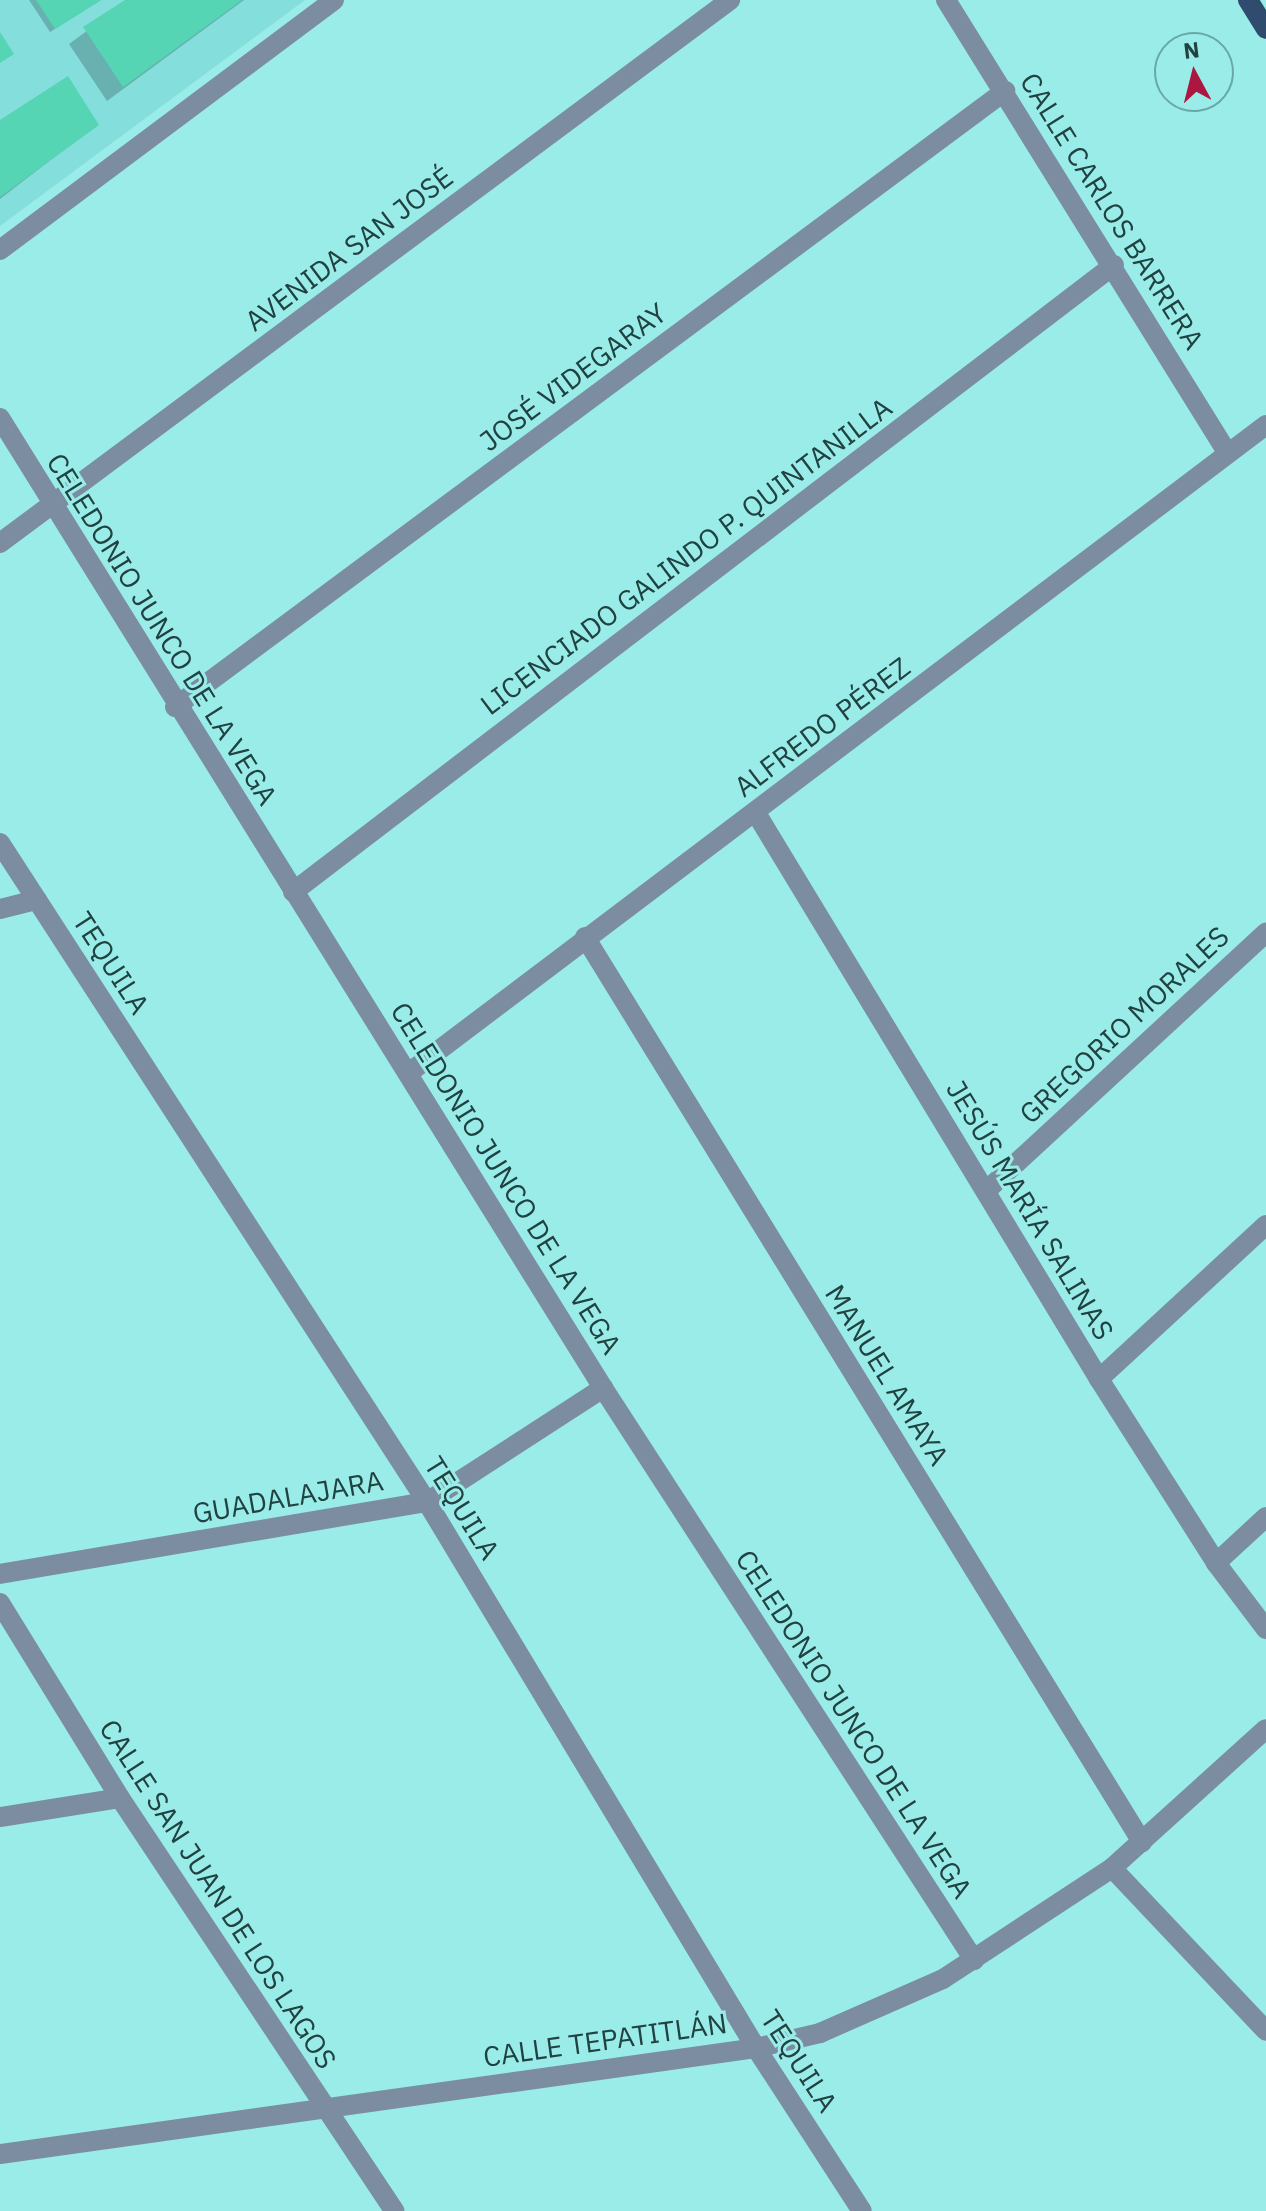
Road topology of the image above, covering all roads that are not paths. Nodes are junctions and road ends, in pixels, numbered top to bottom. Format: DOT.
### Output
graph roads {
  1 [pos="334,0"];
  2 [pos="730,0"];
  3 [pos="946,0"];
  4 [pos="1248,0"];
  5 [pos="1266,29"];
  6 [pos="1005,91"];
  7 [pos="0,250"];
  8 [pos="1114,265"];
  9 [pos="0,418"];
  10 [pos="1266,425"];
  11 [pos="1228,454"];
  12 [pos="52,505"];
  13 [pos="0,543"];
  14 [pos="175,707"];
  15 [pos="756,813"];
  16 [pos="0,843"];
  17 [pos="293,892"];
  18 [pos="37,900"];
  19 [pos="0,909"];
  20 [pos="1266,933"];
  21 [pos="585,937"];
  22 [pos="410,1072"];
  23 [pos="986,1191"];
  24 [pos="1266,1225"];
  25 [pos="1099,1379"];
  26 [pos="603,1388"];
  27 [pos="427,1502"];
  28 [pos="1266,1517"];
  29 [pos="1216,1563"];
  30 [pos="0,1574"];
  31 [pos="0,1603"];
  32 [pos="1266,1629"];
  33 [pos="1266,1729"];
  34 [pos="120,1798"];
  35 [pos="0,1817"];
  36 [pos="1142,1842"];
  37 [pos="1112,1868"];
  38 [pos="974,1960"];
  39 [pos="1266,2031"];
  40 [pos="756,2048"];
  41 [pos="321,2105"];
  42 [pos="0,2154"];
  43 [pos="394,2211"];
  44 [pos="862,2211"];
  1 -- 7 [label="street"];
  2 -- 12 [label="street, AVENIDA SAN JOSÉ"];
  3 -- 6 [label="street, CALLE CARLOS BARRERA"];
  4 -- 5 [label="main road"];
  6 -- 8 [label="street, CALLE CARLOS BARRERA"];
  6 -- 14 [label="street, JOSÉ VIDEGARAY"];
  8 -- 11 [label="street, CALLE CARLOS BARRERA"];
  8 -- 17 [label="street, LICENCIADO GALINDO P. QUINTANILLA"];
  9 -- 12 [label="street, CELEDONIO JUNCO DE LA VEGA"];
  10 -- 11 [label="street, ALFREDO PÉREZ"];
  11 -- 15 [label="street, ALFREDO PÉREZ"];
  12 -- 13 [label="street, AVENIDA SAN JOSÉ"];
  12 -- 14 [label="street, CELEDONIO JUNCO DE LA VEGA"];
  14 -- 17 [label="street, CELEDONIO JUNCO DE LA VEGA"];
  15 -- 21 [label="street, ALFREDO PÉREZ"];
  15 -- 23 [label="street, JESÚS MARÍA SALINAS"];
  16 -- 18 [label="street, TEQUILA"];
  17 -- 22 [label="street, CELEDONIO JUNCO DE LA VEGA"];
  18 -- 19 [label="street"];
  18 -- 27 [label="street, TEQUILA"];
  20 -- 23 [label="street, GREGORIO MORALES"];
  21 -- 22 [label="street, ALFREDO PÉREZ"];
  21 -- 36 [label="street, MANUEL AMAYA"];
  22 -- 26 [label="street, CELEDONIO JUNCO DE LA VEGA"];
  23 -- 25 [label="street, JESÚS MARÍA SALINAS"];
  24 -- 25 [label="street"];
  25 -- 29 [label="street, JESÚS MARÍA SALINAS"];
  26 -- 27 [label="street, GUADALAJARA"];
  26 -- 38 [label="street, CELEDONIO JUNCO DE LA VEGA"];
  27 -- 30 [label="street, GUADALAJARA"];
  27 -- 40 [label="street, TEQUILA"];
  28 -- 29 [label="street"];
  29 -- 32 [label="street, JESÚS MARÍA SALINAS"];
  31 -- 34 [label="street, CALLE SAN JUAN DE LOS LAGOS"];
  33 -- 36 [label="street, CALLE TEPATITLÁN"];
  34 -- 35 [label="street"];
  34 -- 41 [label="street, CALLE SAN JUAN DE LOS LAGOS"];
  36 -- 37 [label="street, CALLE TEPATITLÁN"];
  37 -- 38 [label="street, CALLE TEPATITLÁN"];
  37 -- 39 [label="street"];
  38 -- 40 [label="street, CALLE TEPATITLÁN"];
  40 -- 41 [label="street, CALLE TEPATITLÁN"];
  40 -- 44 [label="street, TEQUILA"];
  41 -- 42 [label="street, CALLE TEPATITLÁN"];
  41 -- 43 [label="street, CALLE SAN JUAN DE LOS LAGOS"];
}
